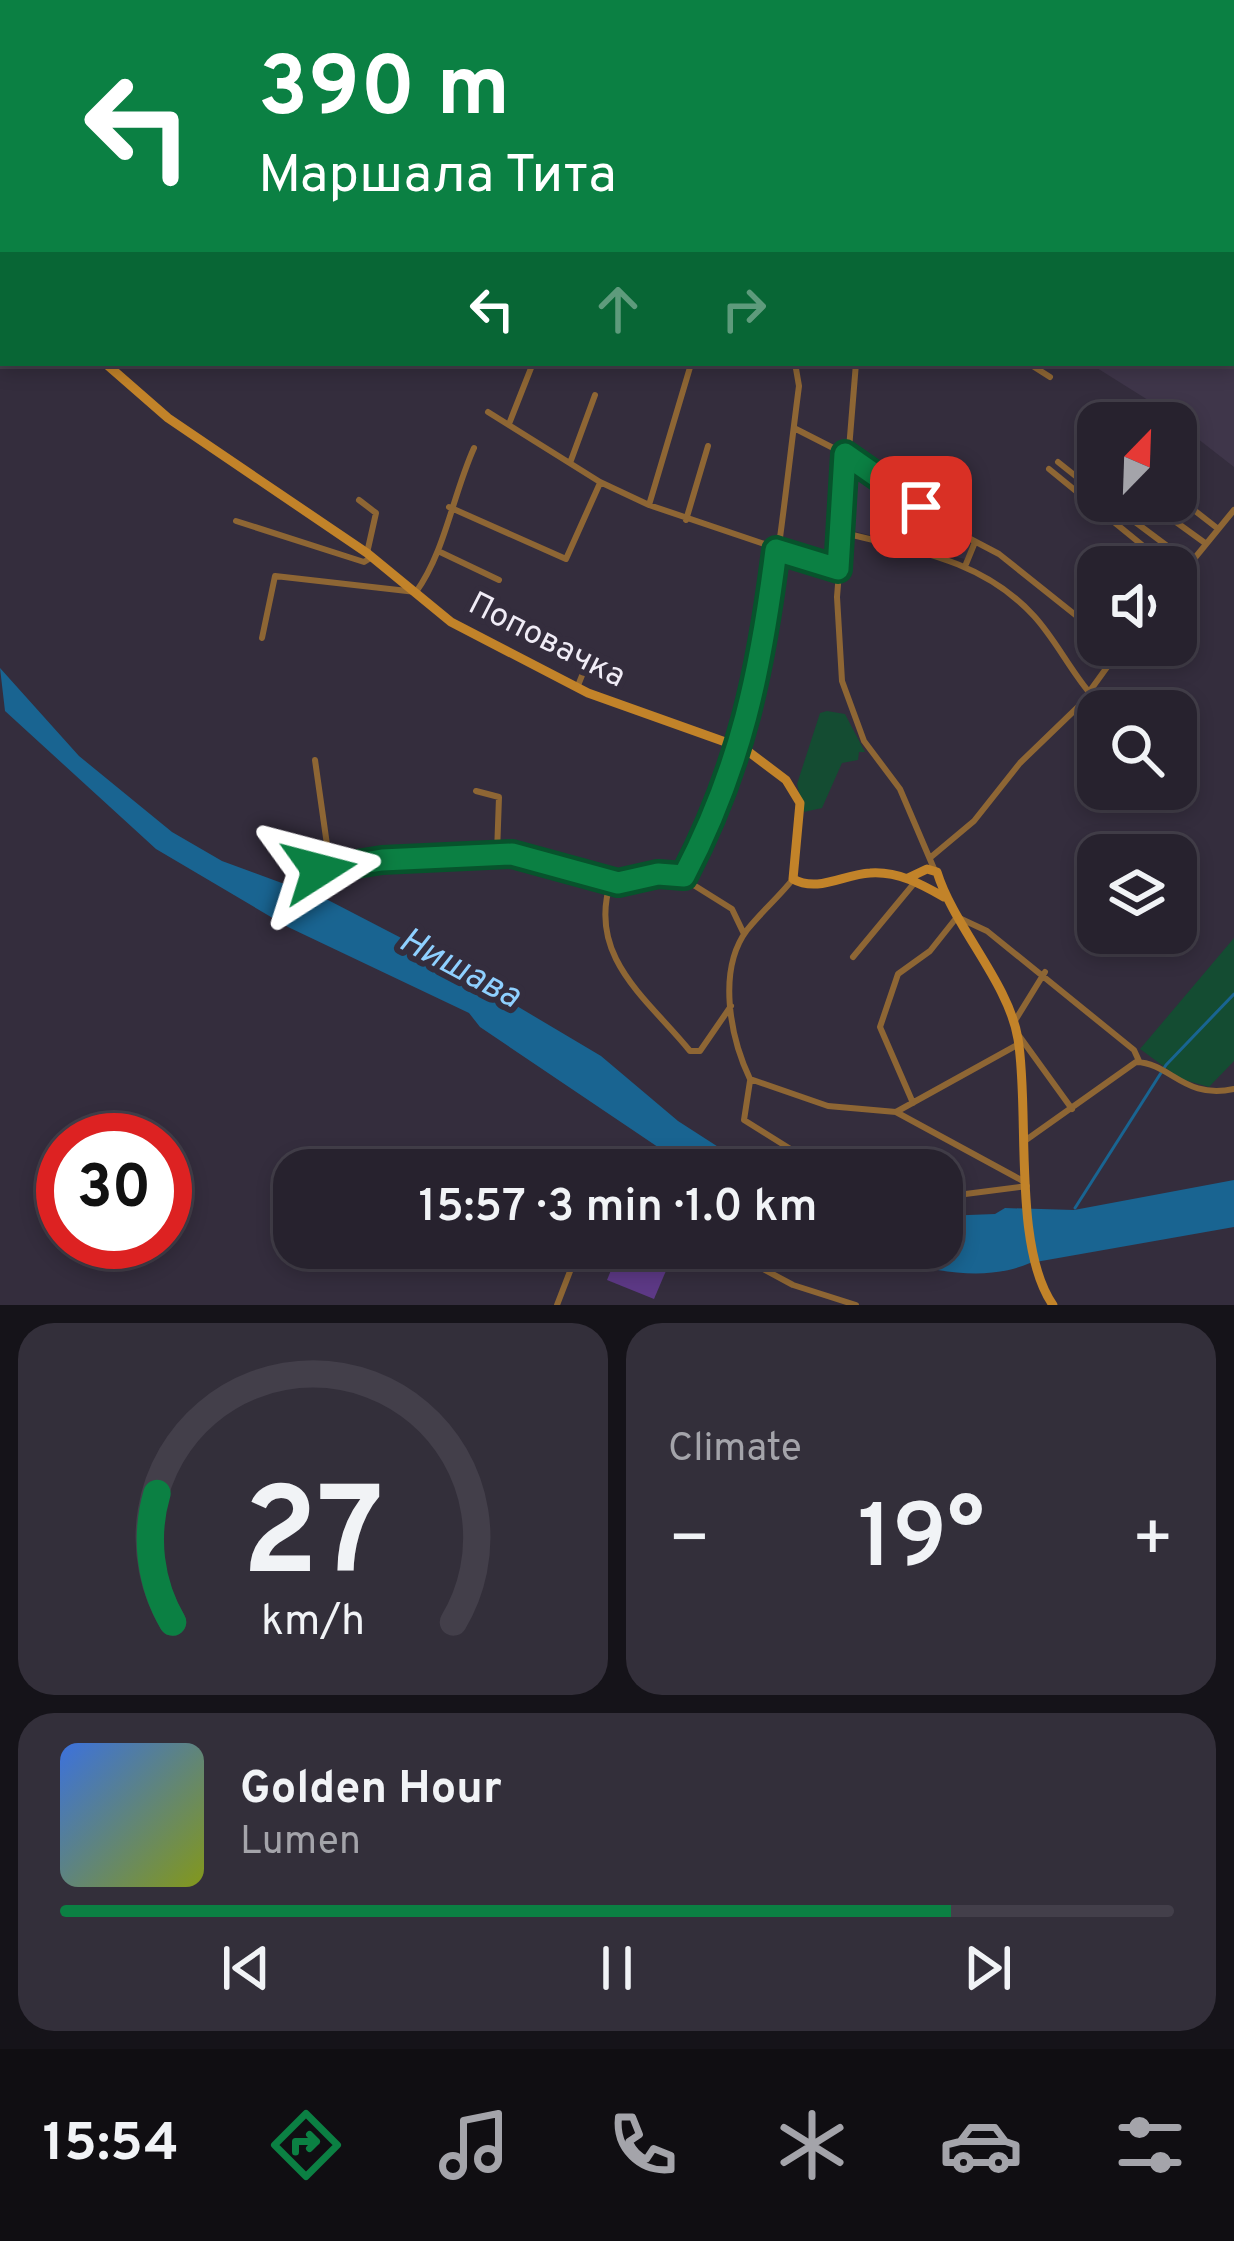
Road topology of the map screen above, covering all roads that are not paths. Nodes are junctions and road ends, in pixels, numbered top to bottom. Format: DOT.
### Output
graph roads {
  1 [pos="108,366"];
  2 [pos="532,366"];
  3 [pos="690,366"];
  4 [pos="796,366"];
  5 [pos="856,366"];
  6 [pos="1033,366"];
  7 [pos="1050,377"];
  8 [pos="595,395"];
  9 [pos="488,412"];
  10 [pos="509,424"];
  11 [pos="794,428"];
  12 [pos="708,446"];
  13 [pos="474,448"];
  14 [pos="845,454"];
  15 [pos="1058,462"];
  16 [pos="570,463"];
  17 [pos="1049,469"];
  18 [pos="1077,477"];
  19 [pos="600,482"];
  20 [pos="359,500"];
  21 [pos="649,505"];
  22 [pos="449,507"];
  23 [pos="1234,510"];
  24 [pos="1197,512"];
  25 [pos="686,520"];
  26 [pos="236,521"];
  27 [pos="1135,522"];
  28 [pos="1176,522"];
  29 [pos="1217,528"];
  30 [pos="840,532"];
  31 [pos="975,542"];
  32 [pos="1205,543"];
  33 [pos="1141,546"];
  34 [pos="1167,546"];
  35 [pos="776,550"];
  36 [pos="438,551"];
  37 [pos="1197,554"];
  38 [pos="370,555"];
  39 [pos="966,564"];
  40 [pos="838,569"];
  41 [pos="499,580"];
  42 [pos="416,592"];
  43 [pos="1077,616"];
  44 [pos="521,629"];
  45 [pos="262,638"];
  46 [pos="587,662"];
  47 [pos="599,666"];
  48 [pos="577,688"];
  49 [pos="1088,690"];
  50 [pos="1077,704"];
  51 [pos="740,746"];
  52 [pos="315,760"];
  53 [pos="476,791"];
  54 [pos="496,854"];
  55 [pos="330,866"];
  56 [pos="319,870"];
  57 [pos="926,874"];
  58 [pos="684,876"];
  59 [pos="793,879"];
  60 [pos="611,881"];
  61 [pos="736,913"];
  62 [pos="957,917"];
  63 [pos="758,918"];
  64 [pos="744,934"];
  65 [pos="853,957"];
  66 [pos="1044,974"];
  67 [pos="732,1005"];
  68 [pos="1014,1023"];
  69 [pos="1018,1039"];
  70 [pos="1139,1061"];
  71 [pos="750,1079"];
  72 [pos="1234,1089"];
  73 [pos="913,1102"];
  74 [pos="1072,1109"];
  75 [pos="896,1112"];
  76 [pos="1023,1142"];
  77 [pos="790,1149"];
  78 [pos="1027,1185"];
  79 [pos="963,1193"];
  80 [pos="571,1269"];
  81 [pos="762,1269"];
  82 [pos="1052,1304"];
  83 [pos="557,1305"];
  84 [pos="856,1305"];
  1 -- 38 [label="street, Поповачка"];
  2 -- 10 [label="street"];
  3 -- 21 [label="street"];
  4 -- 11 [label="street"];
  5 -- 14 [label="street"];
  6 -- 7 [label="street"];
  8 -- 16 [label="street"];
  9 -- 10 [label="street"];
  10 -- 16 [label="street"];
  11 -- 14 [label="street"];
  11 -- 35 [label="street"];
  12 -- 25 [label="street"];
  13 -- 22 [label="street"];
  14 -- 30 [label="street"];
  14 -- 31 [label="street"];
  15 -- 18 [label="street"];
  16 -- 19 [label="street"];
  17 -- 33 [label="street"];
  19 -- 21 [label="street"];
  19 -- 22 [label="street"];
  20 -- 38 [label="street"];
  21 -- 25 [label="street"];
  22 -- 36 [label="street"];
  23 -- 29 [label="street"];
  24 -- 29 [label="street"];
  25 -- 35 [label="street"];
  26 -- 38 [label="street"];
  27 -- 34 [label="street"];
  28 -- 32 [label="street"];
  29 -- 32 [label="street"];
  30 -- 39 [label="street"];
  30 -- 40 [label="street"];
  31 -- 39 [label="street"];
  31 -- 43 [label="street"];
  32 -- 37 [label="street"];
  35 -- 40 [label="street"];
  35 -- 51 [label="street"];
  36 -- 41 [label="street"];
  36 -- 42 [label="street"];
  38 -- 42 [label="street, Поповачка"];
  39 -- 49 [label="street"];
  40 -- 57 [label="street"];
  42 -- 45 [label="street"];
  42 -- 48 [label="street, Поповачка"];
  44 -- 46 [label="street"];
  46 -- 47 [label="street"];
  46 -- 48 [label="street"];
  48 -- 51 [label="street, Поповачка"];
  50 -- 57 [label="street"];
  51 -- 58 [label="street"];
  51 -- 59 [label="street, Поповачка"];
  52 -- 55 [label="street"];
  53 -- 54 [label="street"];
  54 -- 55 [label="street"];
  54 -- 60 [label="street"];
  55 -- 56 [label="street"];
  57 -- 59 [label="street"];
  57 -- 62 [label="street"];
  57 -- 65 [label="street"];
  58 -- 60 [label="street"];
  58 -- 61 [label="street"];
  59 -- 63 [label="street"];
  60 -- 67 [label="street"];
  61 -- 63 [label="street"];
  61 -- 64 [label="street"];
  62 -- 66 [label="street"];
  62 -- 68 [label="street"];
  62 -- 73 [label="street"];
  63 -- 64 [label="street"];
  64 -- 67 [label="street"];
  66 -- 68 [label="street"];
  66 -- 70 [label="street"];
  67 -- 71 [label="street"];
  68 -- 69 [label="street"];
  69 -- 73 [label="street"];
  69 -- 74 [label="street"];
  69 -- 76 [label="street"];
  70 -- 72 [label="street"];
  70 -- 74 [label="street"];
  71 -- 75 [label="street"];
  71 -- 77 [label="street"];
  73 -- 75 [label="street"];
  74 -- 76 [label="street"];
  75 -- 78 [label="street"];
  76 -- 78 [label="street"];
  78 -- 79 [label="street"];
  78 -- 82 [label="street"];
  80 -- 83 [label="street"];
  81 -- 84 [label="street"];
}
